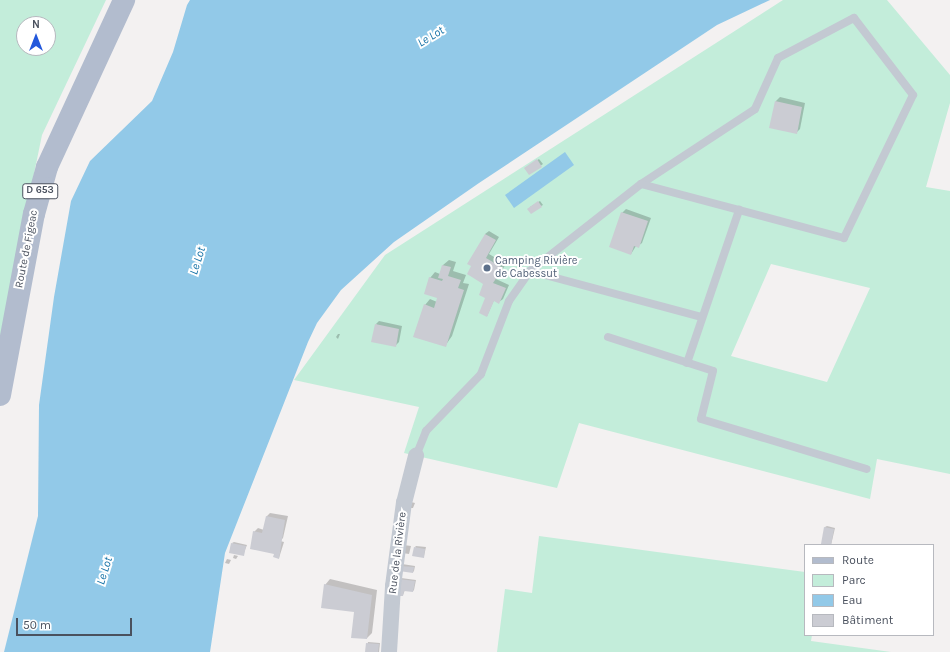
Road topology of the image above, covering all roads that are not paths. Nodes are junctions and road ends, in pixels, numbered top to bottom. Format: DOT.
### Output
graph roads {
  1 [pos="124,0"];
  2 [pos="641,184"];
  3 [pos="739,210"];
  4 [pos="530,271"];
  5 [pos="702,317"];
  6 [pos="608,337"];
  7 [pos="687,363"];
  8 [pos="0,395"];
  9 [pos="416,456"];
  10 [pos="867,469"];
  11 [pos="389,652"];
  1 -- 8 [label="main road, Route de Figeac / D 653"];
  2 -- 3 [label="lane"];
  2 -- 3 [label="lane"];
  2 -- 4 [label="lane"];
  3 -- 5 [label="lane"];
  4 -- 5 [label="lane"];
  4 -- 9 [label="lane"];
  5 -- 7 [label="lane"];
  6 -- 7 [label="lane"];
  7 -- 10 [label="lane"];
  9 -- 11 [label="street, Rue de la Rivière"];
}
